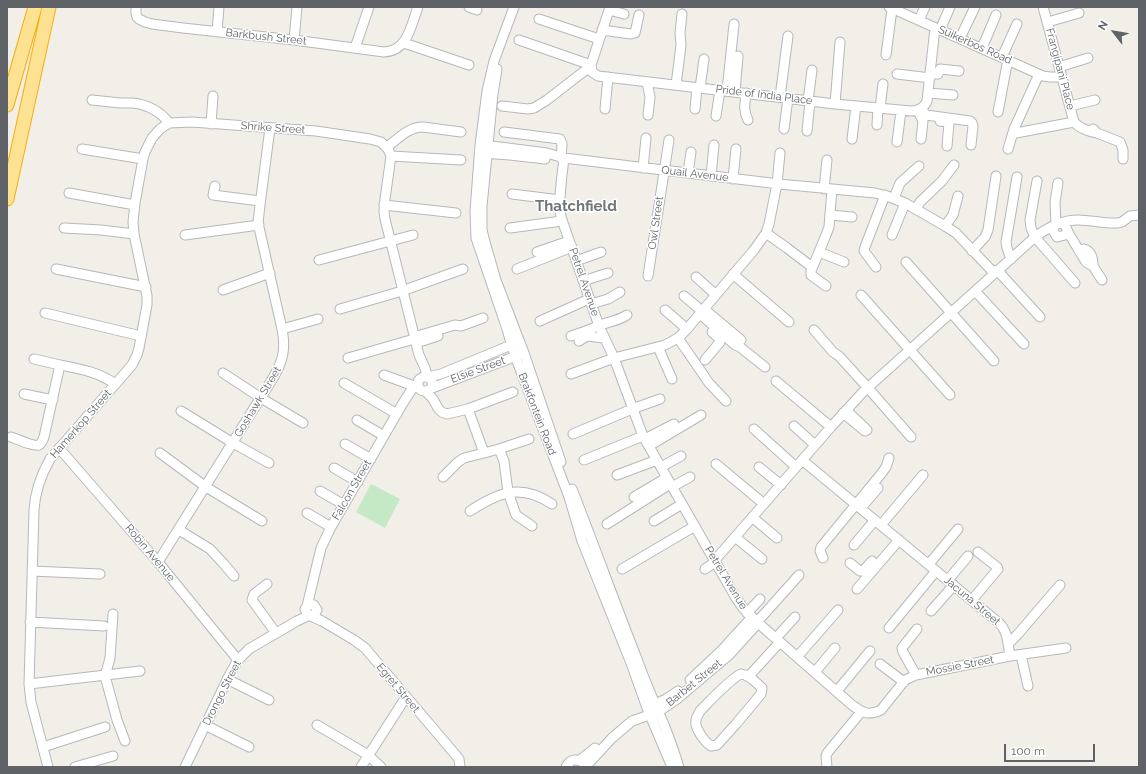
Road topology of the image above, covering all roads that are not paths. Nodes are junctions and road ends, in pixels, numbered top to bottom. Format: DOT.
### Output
graph roads {
  1 [pos="35,7"];
  2 [pos="50,7"];
  3 [pos="136,7"];
  4 [pos="219,7"];
  5 [pos="297,7"];
  6 [pos="368,7"];
  7 [pos="418,7"];
  8 [pos="514,7"];
  9 [pos="925,7"];
  10 [pos="950,7"];
  11 [pos="975,7"];
  12 [pos="1043,7"];
  13 [pos="609,8"];
  14 [pos="895,8"];
  15 [pos="1079,13"];
  16 [pos="624,14"];
  17 [pos="682,14"];
  18 [pos="639,15"];
  19 [pos="996,15"];
  20 [pos="539,19"];
  21 [pos="919,20"];
  22 [pos="1048,22"];
  23 [pos="688,23"];
  24 [pos="734,24"];
  25 [pos="1017,24"];
  26 [pos="938,29"];
  27 [pos="602,30"];
  28 [pos="217,32"];
  29 [pos="788,36"];
  30 [pos="960,38"];
  31 [pos="598,39"];
  32 [pos="736,39"];
  33 [pos="294,40"];
  34 [pos="519,40"];
  35 [pos="840,42"];
  36 [pos="404,43"];
  37 [pos="681,45"];
  38 [pos="355,48"];
  39 [pos="982,48"];
  40 [pos="738,56"];
  41 [pos="886,56"];
  42 [pos="1005,58"];
  43 [pos="1088,58"];
  44 [pos="704,59"];
  45 [pos="469,65"];
  46 [pos="591,66"];
  47 [pos="1059,67"];
  48 [pos="812,70"];
  49 [pos="959,71"];
  50 [pos="930,74"];
  51 [pos="1039,74"];
  52 [pos="896,75"];
  53 [pos="608,77"];
  54 [pos="1062,77"];
  55 [pos="647,82"];
  56 [pos="883,84"];
  57 [pos="676,85"];
  58 [pos="699,88"];
  59 [pos="728,91"];
  60 [pos="746,93"];
  61 [pos="928,93"];
  62 [pos="953,95"];
  63 [pos="213,96"];
  64 [pos="784,98"];
  65 [pos="92,100"];
  66 [pos="1095,100"];
  67 [pos="811,101"];
  68 [pos="835,104"];
  69 [pos="7,105"];
  70 [pos="502,106"];
  71 [pos="856,106"];
  72 [pos="1070,106"];
  73 [pos="879,108"];
  74 [pos="605,109"];
  75 [pos="695,109"];
  76 [pos="901,110"];
  77 [pos="996,110"];
  78 [pos="648,114"];
  79 [pos="923,114"];
  80 [pos="716,116"];
  81 [pos="748,120"];
  82 [pos="169,123"];
  83 [pos="210,124"];
  84 [pos="1077,124"];
  85 [pos="877,125"];
  86 [pos="270,128"];
  87 [pos="809,128"];
  88 [pos="784,129"];
  89 [pos="461,132"];
  90 [pos="504,132"];
  91 [pos="1016,133"];
  92 [pos="1034,133"];
  93 [pos="646,138"];
  94 [pos="852,139"];
  95 [pos="922,139"];
  96 [pos="669,140"];
  97 [pos="897,142"];
  98 [pos="714,145"];
  99 [pos="971,145"];
  100 [pos="947,146"];
  101 [pos="82,149"];
  102 [pos="484,149"];
  103 [pos="736,149"];
  104 [pos="1008,149"];
  105 [pos="389,151"];
  106 [pos="691,152"];
  107 [pos="780,153"];
  108 [pos="561,158"];
  109 [pos="143,159"];
  110 [pos="1123,159"];
  111 [pos="461,160"];
  112 [pos="827,160"];
  113 [pos="954,165"];
  114 [pos="919,166"];
  115 [pos="643,168"];
  116 [pos="663,170"];
  117 [pos="688,173"];
  118 [pos="711,176"];
  119 [pos="996,176"];
  120 [pos="1017,177"];
  121 [pos="733,179"];
  122 [pos="1037,181"];
  123 [pos="1058,183"];
  124 [pos="777,184"];
  125 [pos="215,186"];
  126 [pos="827,189"];
  127 [pos="69,194"];
  128 [pos="512,194"];
  129 [pos="958,196"];
  130 [pos="889,197"];
  131 [pos="7,199"];
  132 [pos="560,200"];
  133 [pos="260,201"];
  134 [pos="905,203"];
  135 [pos="135,205"];
  136 [pos="384,205"];
  137 [pos="916,209"];
  138 [pos="456,213"];
  139 [pos="1139,215"];
  140 [pos="852,217"];
  141 [pos="828,218"];
  142 [pos="562,221"];
  143 [pos="259,225"];
  144 [pos="1057,225"];
  145 [pos="945,226"];
  146 [pos="64,228"];
  147 [pos="510,228"];
  148 [pos="766,233"];
  149 [pos="134,234"];
  150 [pos="1069,234"];
  151 [pos="185,235"];
  152 [pos="413,235"];
  153 [pos="892,235"];
  154 [pos="1035,237"];
  155 [pos="390,241"];
  156 [pos="570,244"];
  157 [pos="972,251"];
  158 [pos="537,252"];
  159 [pos="600,252"];
  160 [pos="820,252"];
  161 [pos="1011,259"];
  162 [pos="319,260"];
  163 [pos="526,261"];
  164 [pos="576,261"];
  165 [pos="844,262"];
  166 [pos="906,262"];
  167 [pos="876,267"];
  168 [pos="812,268"];
  169 [pos="463,269"];
  170 [pos="517,269"];
  171 [pos="56,270"];
  172 [pos="996,272"];
  173 [pos="270,273"];
  174 [pos="608,274"];
  175 [pos="733,274"];
  176 [pos="648,276"];
  177 [pos="696,277"];
  178 [pos="1102,280"];
  179 [pos="583,281"];
  180 [pos="1075,283"];
  181 [pos="146,286"];
  182 [pos="826,286"];
  183 [pos="223,290"];
  184 [pos="402,291"];
  185 [pos="975,291"];
  186 [pos="620,292"];
  187 [pos="716,295"];
  188 [pos="861,295"];
  189 [pos="684,296"];
  190 [pos="590,302"];
  191 [pos="340,309"];
  192 [pos="665,310"];
  193 [pos="951,312"];
  194 [pos="45,313"];
  195 [pos="700,313"];
  196 [pos="627,315"];
  197 [pos="1040,317"];
  198 [pos="483,318"];
  199 [pos="318,319"];
  200 [pos="540,322"];
  201 [pos="789,322"];
  202 [pos="599,326"];
  203 [pos="282,329"];
  204 [pos="687,329"];
  205 [pos="814,330"];
  206 [pos="141,336"];
  207 [pos="571,336"];
  208 [pos="604,338"];
  209 [pos="678,338"];
  210 [pos="415,340"];
  211 [pos="580,341"];
  212 [pos="516,343"];
  213 [pos="1024,344"];
  214 [pos="658,347"];
  215 [pos="910,350"];
  216 [pos="524,353"];
  217 [pos="515,356"];
  218 [pos="348,358"];
  219 [pos="614,358"];
  220 [pos="34,359"];
  221 [pos="705,360"];
  222 [pos="994,361"];
  223 [pos="60,365"];
  224 [pos="766,371"];
  225 [pos="223,373"];
  226 [pos="571,374"];
  227 [pos="384,376"];
  228 [pos="672,379"];
  229 [pos="776,381"];
  230 [pos="344,383"];
  231 [pos="116,384"];
  232 [pos="423,387"];
  233 [pos="866,390"];
  234 [pos="350,391"];
  235 [pos="513,392"];
  236 [pos="24,394"];
  237 [pos="950,395"];
  238 [pos="261,398"];
  239 [pos="660,399"];
  240 [pos="53,400"];
  241 [pos="726,401"];
  242 [pos="468,409"];
  243 [pos="632,409"];
  244 [pos="181,410"];
  245 [pos="844,412"];
  246 [pos="396,415"];
  247 [pos="701,415"];
  248 [pos="357,420"];
  249 [pos="855,421"];
  250 [pos="303,423"];
  251 [pos="674,424"];
  252 [pos="794,426"];
  253 [pos="831,427"];
  254 [pos="754,429"];
  255 [pos="573,434"];
  256 [pos="384,436"];
  257 [pos="11,437"];
  258 [pos="911,437"];
  259 [pos="529,439"];
  260 [pos="646,440"];
  261 [pos="233,443"];
  262 [pos="344,444"];
  263 [pos="815,445"];
  264 [pos="59,448"];
  265 [pos="499,449"];
  266 [pos="160,453"];
  267 [pos="484,453"];
  268 [pos="681,456"];
  269 [pos="889,458"];
  270 [pos="371,459"];
  271 [pos="584,460"];
  272 [pos="269,464"];
  273 [pos="659,464"];
  274 [pos="716,464"];
  275 [pos="799,464"];
  276 [pos="759,467"];
  277 [pos="334,468"];
  278 [pos="922,475"];
  279 [pos="617,476"];
  280 [pos="443,477"];
  281 [pos="690,477"];
  282 [pos="358,482"];
  283 [pos="669,483"];
  284 [pos="781,485"];
  285 [pos="206,487"];
  286 [pos="878,488"];
  287 [pos="320,491"];
  288 [pos="508,492"];
  289 [pos="634,497"];
  290 [pos="552,504"];
  291 [pos="682,504"];
  292 [pos="764,504"];
  293 [pos="344,505"];
  294 [pos="858,506"];
  295 [pos="470,512"];
  296 [pos="307,513"];
  297 [pos="610,514"];
  298 [pos="752,517"];
  299 [pos="262,521"];
  300 [pos="654,521"];
  301 [pos="878,523"];
  302 [pos="607,524"];
  303 [pos="532,526"];
  304 [pos="695,526"];
  305 [pos="331,527"];
  306 [pos="957,528"];
  307 [pos="179,530"];
  308 [pos="735,536"];
  309 [pos="777,538"];
  310 [pos="896,538"];
  311 [pos="854,545"];
  312 [pos="978,552"];
  313 [pos="968,556"];
  314 [pos="823,558"];
  315 [pos="762,559"];
  316 [pos="715,561"];
  317 [pos="158,562"];
  318 [pos="850,563"];
  319 [pos="927,563"];
  320 [pos="622,569"];
  321 [pos="705,569"];
  322 [pos="32,571"];
  323 [pos="936,571"];
  324 [pos="100,574"];
  325 [pos="234,576"];
  326 [pos="795,576"];
  327 [pos="951,583"];
  328 [pos="267,584"];
  329 [pos="1060,585"];
  330 [pos="857,589"];
  331 [pos="760,599"];
  332 [pos="972,600"];
  333 [pos="311,611"];
  334 [pos="835,611"];
  335 [pos="931,612"];
  336 [pos="113,614"];
  337 [pos="795,617"];
  338 [pos="753,619"];
  339 [pos="30,622"];
  340 [pos="104,626"];
  341 [pos="889,628"];
  342 [pos="917,629"];
  343 [pos="276,633"];
  344 [pos="778,640"];
  345 [pos="1008,644"];
  346 [pos="835,648"];
  347 [pos="1066,648"];
  348 [pos="870,651"];
  349 [pos="1021,655"];
  350 [pos="796,656"];
  351 [pos="1010,656"];
  352 [pos="238,660"];
  353 [pos="880,664"];
  354 [pos="854,665"];
  355 [pos="140,671"];
  356 [pos="815,672"];
  357 [pos="916,675"];
  358 [pos="105,676"];
  359 [pos="749,676"];
  360 [pos="227,679"];
  361 [pos="904,682"];
  362 [pos="29,684"];
  363 [pos="1028,686"];
  364 [pos="836,690"];
  365 [pos="406,697"];
  366 [pos="269,700"];
  367 [pos="652,710"];
  368 [pos="865,712"];
  369 [pos="205,725"];
  370 [pos="317,725"];
  371 [pos="105,727"];
  372 [pos="125,741"];
  373 [pos="43,747"];
  374 [pos="249,747"];
  375 [pos="368,755"];
  376 [pos="113,756"];
  377 [pos="585,764"];
  378 [pos="48,767"];
  379 [pos="75,767"];
  380 [pos="185,767"];
  381 [pos="361,767"];
  382 [pos="381,767"];
  383 [pos="460,767"];
  384 [pos="566,767"];
  385 [pos="672,767"];
  386 [pos="679,767"];
  387 [pos="827,767"];
  1 -- 69 [label="highway"];
  2 -- 131 [label="highway"];
  3 -- 28 [label="street, Barkbush Street"];
  4 -- 28 [label="street"];
  5 -- 33 [label="street"];
  6 -- 38 [label="street"];
  7 -- 36 [label="street"];
  8 -- 102 [label="street, Brakfontein Road"];
  9 -- 21 [label="street"];
  10 -- 26 [label="street"];
  11 -- 30 [label="street"];
  12 -- 22 [label="street, Frangipani Place"];
  13 -- 16 [label="street"];
  13 -- 27 [label="street"];
  14 -- 21 [label="street, Suikerbos Road"];
  14 -- 41 [label="street"];
  15 -- 22 [label="street"];
  17 -- 37 [label="street"];
  18 -- 27 [label="street"];
  19 -- 39 [label="street"];
  20 -- 31 [label="street"];
  21 -- 26 [label="street, Suikerbos Road"];
  22 -- 47 [label="street, Frangipani Place"];
  23 -- 37 [label="street"];
  24 -- 59 [label="street"];
  25 -- 42 [label="street"];
  26 -- 30 [label="street, Suikerbos Road"];
  26 -- 50 [label="street"];
  27 -- 31 [label="street"];
  28 -- 33 [label="street, Barkbush Street"];
  29 -- 64 [label="street"];
  30 -- 39 [label="street, Suikerbos Road"];
  31 -- 46 [label="street"];
  32 -- 59 [label="street"];
  33 -- 38 [label="street, Barkbush Street"];
  34 -- 46 [label="street, Pride of India Place"];
  35 -- 68 [label="street"];
  36 -- 38 [label="street, Barkbush Street"];
  36 -- 45 [label="street"];
  37 -- 57 [label="street"];
  39 -- 42 [label="street, Suikerbos Road"];
  40 -- 59 [label="street"];
  42 -- 51 [label="street, Suikerbos Road"];
  42 -- 77 [label="street"];
  43 -- 47 [label="street"];
  44 -- 58 [label="street"];
  46 -- 53 [label="street, Pride of India Place"];
  46 -- 70 [label="street"];
  47 -- 54 [label="street, Frangipani Place"];
  48 -- 67 [label="street"];
  49 -- 50 [label="street"];
  50 -- 52 [label="street"];
  50 -- 61 [label="street"];
  51 -- 54 [label="street, Suikerbos Road"];
  51 -- 104 [label="street"];
  53 -- 55 [label="street, Pride of India Place"];
  53 -- 74 [label="street"];
  54 -- 72 [label="street, Frangipani Place"];
  55 -- 57 [label="street, Pride of India Place"];
  55 -- 78 [label="street"];
  56 -- 73 [label="street"];
  57 -- 58 [label="street, Pride of India Place"];
  58 -- 59 [label="street, Pride of India Place"];
  58 -- 75 [label="street"];
  59 -- 60 [label="street, Pride of India Place"];
  59 -- 80 [label="street"];
  60 -- 64 [label="street, Pride of India Place"];
  60 -- 81 [label="street"];
  61 -- 62 [label="street"];
  61 -- 79 [label="street"];
  63 -- 83 [label="street"];
  64 -- 67 [label="street, Pride of India Place"];
  64 -- 88 [label="street"];
  65 -- 82 [label="street"];
  66 -- 72 [label="street"];
  67 -- 68 [label="street, Pride of India Place"];
  67 -- 87 [label="street"];
  68 -- 71 [label="street, Pride of India Place"];
  71 -- 73 [label="street, Pride of India Place"];
  71 -- 94 [label="street"];
  72 -- 84 [label="street, Frangipani Place"];
  73 -- 76 [label="street, Pride of India Place"];
  73 -- 85 [label="street"];
  76 -- 79 [label="street, Pride of India Place"];
  76 -- 97 [label="street"];
  79 -- 95 [label="street"];
  79 -- 99 [label="street"];
  79 -- 100 [label="street"];
  82 -- 83 [label="street, Shrike Street"];
  82 -- 109 [label="street, Hamerkop Street"];
  83 -- 86 [label="street, Shrike Street"];
  84 -- 91 [label="street"];
  84 -- 92 [label="street"];
  84 -- 110 [label="street"];
  86 -- 105 [label="street, Shrike Street"];
  86 -- 133 [label="street, Goshawk Street"];
  89 -- 105 [label="street"];
  90 -- 108 [label="street, Petrel Avenue"];
  93 -- 115 [label="street"];
  96 -- 116 [label="street, Owl Street"];
  98 -- 118 [label="street"];
  101 -- 109 [label="street"];
  102 -- 108 [label="street, Quail Avenue"];
  102 -- 212 [label="street, Brakfontein Road"];
  103 -- 121 [label="street"];
  105 -- 111 [label="street"];
  105 -- 136 [label="street"];
  106 -- 117 [label="street"];
  107 -- 124 [label="street"];
  108 -- 115 [label="street, Quail Avenue"];
  108 -- 132 [label="street, Petrel Avenue"];
  109 -- 135 [label="street, Hamerkop Street"];
  112 -- 126 [label="street"];
  113 -- 137 [label="street"];
  114 -- 130 [label="street"];
  115 -- 116 [label="street, Quail Avenue"];
  116 -- 117 [label="street, Quail Avenue"];
  116 -- 176 [label="street, Owl Street"];
  117 -- 118 [label="street, Quail Avenue"];
  118 -- 121 [label="street, Quail Avenue"];
  119 -- 157 [label="street"];
  120 -- 161 [label="street"];
  121 -- 124 [label="street, Quail Avenue"];
  122 -- 154 [label="street"];
  123 -- 144 [label="street"];
  124 -- 126 [label="street, Quail Avenue"];
  124 -- 148 [label="street"];
  125 -- 133 [label="street"];
  126 -- 130 [label="street, Quail Avenue"];
  126 -- 141 [label="street"];
  127 -- 135 [label="street"];
  128 -- 132 [label="street"];
  129 -- 145 [label="street"];
  130 -- 134 [label="street, Quail Avenue"];
  130 -- 167 [label="street"];
  132 -- 142 [label="street, Petrel Avenue"];
  133 -- 143 [label="street, Goshawk Street"];
  134 -- 137 [label="street, Quail Avenue"];
  134 -- 153 [label="street"];
  135 -- 149 [label="street, Hamerkop Street"];
  136 -- 138 [label="street"];
  136 -- 155 [label="street"];
  137 -- 145 [label="street, Quail Avenue"];
  139 -- 144 [label="street"];
  140 -- 141 [label="street"];
  141 -- 160 [label="street"];
  142 -- 147 [label="street"];
  142 -- 156 [label="street, Petrel Avenue"];
  143 -- 151 [label="street"];
  143 -- 173 [label="street, Goshawk Street"];
  144 -- 150 [label="street"];
  144 -- 150 [label="street"];
  144 -- 154 [label="street"];
  145 -- 157 [label="street, Quail Avenue"];
  146 -- 149 [label="street"];
  148 -- 168 [label="street"];
  148 -- 175 [label="street"];
  149 -- 181 [label="street, Hamerkop Street"];
  150 -- 178 [label="street"];
  152 -- 155 [label="street"];
  154 -- 161 [label="street"];
  154 -- 180 [label="street"];
  155 -- 162 [label="street"];
  155 -- 184 [label="street"];
  156 -- 158 [label="street"];
  156 -- 163 [label="street"];
  156 -- 164 [label="street, Petrel Avenue"];
  156 -- 170 [label="street"];
  157 -- 172 [label="street, Quail Avenue"];
  159 -- 164 [label="street"];
  160 -- 165 [label="street"];
  160 -- 168 [label="street"];
  161 -- 172 [label="street"];
  164 -- 179 [label="street, Petrel Avenue"];
  166 -- 193 [label="street"];
  168 -- 182 [label="street"];
  169 -- 184 [label="street"];
  171 -- 181 [label="street"];
  172 -- 185 [label="street"];
  172 -- 197 [label="street, Quail Avenue"];
  173 -- 183 [label="street"];
  173 -- 203 [label="street, Goshawk Street"];
  174 -- 179 [label="street"];
  175 -- 187 [label="street"];
  175 -- 201 [label="street"];
  177 -- 187 [label="street"];
  179 -- 190 [label="street, Petrel Avenue"];
  181 -- 206 [label="street, Hamerkop Street"];
  184 -- 191 [label="street"];
  184 -- 210 [label="street"];
  185 -- 193 [label="street"];
  185 -- 213 [label="street"];
  186 -- 190 [label="street"];
  187 -- 195 [label="street"];
  188 -- 215 [label="street"];
  189 -- 195 [label="street"];
  190 -- 200 [label="street"];
  190 -- 202 [label="street, Petrel Avenue"];
  192 -- 204 [label="street"];
  193 -- 215 [label="street"];
  193 -- 222 [label="street"];
  194 -- 206 [label="street"];
  195 -- 204 [label="street"];
  195 -- 221 [label="street"];
  195 -- 224 [label="street"];
  196 -- 202 [label="street"];
  198 -- 210 [label="street"];
  199 -- 203 [label="street"];
  202 -- 207 [label="street"];
  202 -- 208 [label="street, Petrel Avenue"];
  203 -- 238 [label="street, Goshawk Street"];
  204 -- 209 [label="street"];
  205 -- 233 [label="street"];
  206 -- 231 [label="street, Hamerkop Street"];
  208 -- 211 [label="street"];
  208 -- 219 [label="street, Petrel Avenue"];
  209 -- 214 [label="street"];
  209 -- 241 [label="street"];
  210 -- 218 [label="street"];
  210 -- 232 [label="street"];
  212 -- 216 [label="street, Brakfontein Road"];
  212 -- 217 [label="street, Brakfontein Road"];
  212 -- 232 [label="street, Elsie Street"];
  214 -- 219 [label="street"];
  214 -- 228 [label="street"];
  215 -- 233 [label="street"];
  215 -- 237 [label="street"];
  216 -- 217 [label="street, Elsie Street"];
  216 -- 367 [label="street, Brakfontein Road"];
  217 -- 232 [label="street, Elsie Street"];
  217 -- 367 [label="street, Brakfontein Road"];
  219 -- 226 [label="street"];
  219 -- 243 [label="street, Petrel Avenue"];
  220 -- 223 [label="street"];
  223 -- 231 [label="street"];
  223 -- 240 [label="street"];
  225 -- 238 [label="street"];
  227 -- 232 [label="street"];
  229 -- 253 [label="street"];
  230 -- 246 [label="street"];
  231 -- 264 [label="street, Hamerkop Street"];
  232 -- 242 [label="street"];
  232 -- 246 [label="street, Falcon Street"];
  233 -- 245 [label="street"];
  233 -- 258 [label="street"];
  234 -- 246 [label="street"];
  235 -- 242 [label="street"];
  236 -- 240 [label="street"];
  238 -- 250 [label="street"];
  238 -- 261 [label="street, Goshawk Street"];
  239 -- 243 [label="street"];
  240 -- 257 [label="street"];
  242 -- 267 [label="street"];
  243 -- 255 [label="street"];
  243 -- 260 [label="street, Petrel Avenue"];
  244 -- 261 [label="street"];
  245 -- 249 [label="street"];
  245 -- 253 [label="street"];
  246 -- 256 [label="street, Falcon Street"];
  247 -- 260 [label="street"];
  248 -- 256 [label="street"];
  251 -- 260 [label="street"];
  252 -- 263 [label="street"];
  253 -- 263 [label="street"];
  254 -- 275 [label="street, Jacuna Street"];
  256 -- 270 [label="street, Falcon Street"];
  259 -- 265 [label="street"];
  260 -- 271 [label="street"];
  260 -- 273 [label="street, Petrel Avenue"];
  261 -- 272 [label="street"];
  261 -- 285 [label="street, Goshawk Street"];
  262 -- 270 [label="street"];
  263 -- 275 [label="street"];
  264 -- 317 [label="street, Robin Avenue"];
  264 -- 322 [label="street, Hamerkop Street"];
  265 -- 267 [label="street"];
  265 -- 288 [label="street"];
  266 -- 285 [label="street"];
  267 -- 280 [label="street"];
  268 -- 273 [label="street"];
  269 -- 294 [label="street"];
  270 -- 282 [label="street, Falcon Street"];
  273 -- 279 [label="street"];
  273 -- 283 [label="street, Petrel Avenue"];
  274 -- 292 [label="street"];
  275 -- 284 [label="street"];
  275 -- 294 [label="street, Jacuna Street"];
  276 -- 284 [label="street"];
  277 -- 282 [label="street"];
  278 -- 301 [label="street"];
  281 -- 283 [label="street"];
  282 -- 293 [label="street, Falcon Street"];
  283 -- 289 [label="street"];
  283 -- 291 [label="street, Petrel Avenue"];
  283 -- 297 [label="street"];
  283 -- 302 [label="street"];
  284 -- 292 [label="street"];
  285 -- 299 [label="street"];
  285 -- 307 [label="street, Goshawk Street"];
  286 -- 294 [label="street"];
  287 -- 293 [label="street"];
  288 -- 290 [label="street"];
  288 -- 295 [label="street"];
  288 -- 303 [label="street"];
  291 -- 300 [label="street"];
  291 -- 304 [label="street, Petrel Avenue"];
  292 -- 298 [label="street"];
  293 -- 305 [label="street, Falcon Street"];
  294 -- 301 [label="street, Jacuna Street"];
  294 -- 314 [label="street"];
  296 -- 305 [label="street"];
  298 -- 308 [label="street"];
  298 -- 309 [label="street"];
  301 -- 310 [label="street, Jacuna Street"];
  301 -- 311 [label="street"];
  304 -- 316 [label="street, Petrel Avenue"];
  304 -- 320 [label="street"];
  305 -- 333 [label="street, Falcon Street"];
  306 -- 319 [label="street"];
  307 -- 317 [label="street, Goshawk Street"];
  307 -- 325 [label="street"];
  308 -- 315 [label="street"];
  308 -- 316 [label="street"];
  310 -- 318 [label="street"];
  310 -- 319 [label="street, Jacuna Street"];
  310 -- 330 [label="street"];
  312 -- 332 [label="street"];
  313 -- 327 [label="street"];
  316 -- 321 [label="street"];
  316 -- 338 [label="street, Petrel Avenue"];
  317 -- 352 [label="street, Robin Avenue"];
  319 -- 323 [label="street, Jacuna Street"];
  322 -- 324 [label="street"];
  322 -- 339 [label="street, Hamerkop Street"];
  323 -- 327 [label="street, Jacuna Street"];
  323 -- 341 [label="street, Jacuna Street"];
  326 -- 338 [label="street"];
  327 -- 332 [label="street, Jacuna Street"];
  327 -- 335 [label="street"];
  328 -- 343 [label="street"];
  329 -- 345 [label="street"];
  331 -- 338 [label="street"];
  332 -- 345 [label="street, Jacuna Street"];
  333 -- 343 [label="street, Drongo Street"];
  333 -- 365 [label="street, Egret Street"];
  334 -- 350 [label="street"];
  336 -- 358 [label="street"];
  337 -- 344 [label="street"];
  338 -- 344 [label="street, Petrel Avenue"];
  338 -- 367 [label="street, Barbet Street"];
  339 -- 340 [label="street"];
  339 -- 362 [label="street, Hamerkop Street"];
  342 -- 357 [label="street"];
  343 -- 352 [label="street, Drongo Street"];
  344 -- 350 [label="street, Petrel Avenue"];
  344 -- 359 [label="street"];
  345 -- 351 [label="street, Jacuna Street"];
  346 -- 356 [label="street"];
  347 -- 349 [label="street, Mossie Street"];
  348 -- 364 [label="street"];
  349 -- 351 [label="street, Mossie Street"];
  349 -- 363 [label="street"];
  350 -- 356 [label="street, Petrel Avenue"];
  351 -- 357 [label="street, Mossie Street"];
  352 -- 360 [label="street, Drongo Street"];
  353 -- 361 [label="street"];
  354 -- 364 [label="street"];
  355 -- 358 [label="street"];
  356 -- 364 [label="street, Petrel Avenue"];
  357 -- 361 [label="street, Mossie Street"];
  358 -- 362 [label="street"];
  358 -- 372 [label="street"];
  359 -- 359 [label="street"];
  360 -- 366 [label="street"];
  360 -- 369 [label="street, Drongo Street"];
  361 -- 368 [label="street, Mossie Street"];
  362 -- 373 [label="street, Hamerkop Street"];
  364 -- 368 [label="street, Petrel Avenue"];
  365 -- 375 [label="street"];
  365 -- 383 [label="street, Egret Street"];
  367 -- 377 [label="street, Barbet Street"];
  367 -- 385 [label="street, Brakfontein Road"];
  367 -- 386 [label="street, Brakfontein Road"];
  368 -- 387 [label="street"];
  369 -- 374 [label="street"];
  369 -- 380 [label="street, Drongo Street"];
  370 -- 375 [label="street"];
  371 -- 373 [label="street"];
  373 -- 378 [label="street, Hamerkop Street"];
  375 -- 381 [label="street"];
  375 -- 382 [label="street"];
  376 -- 379 [label="street"];
  377 -- 384 [label="street, Barbet Street"];
}
